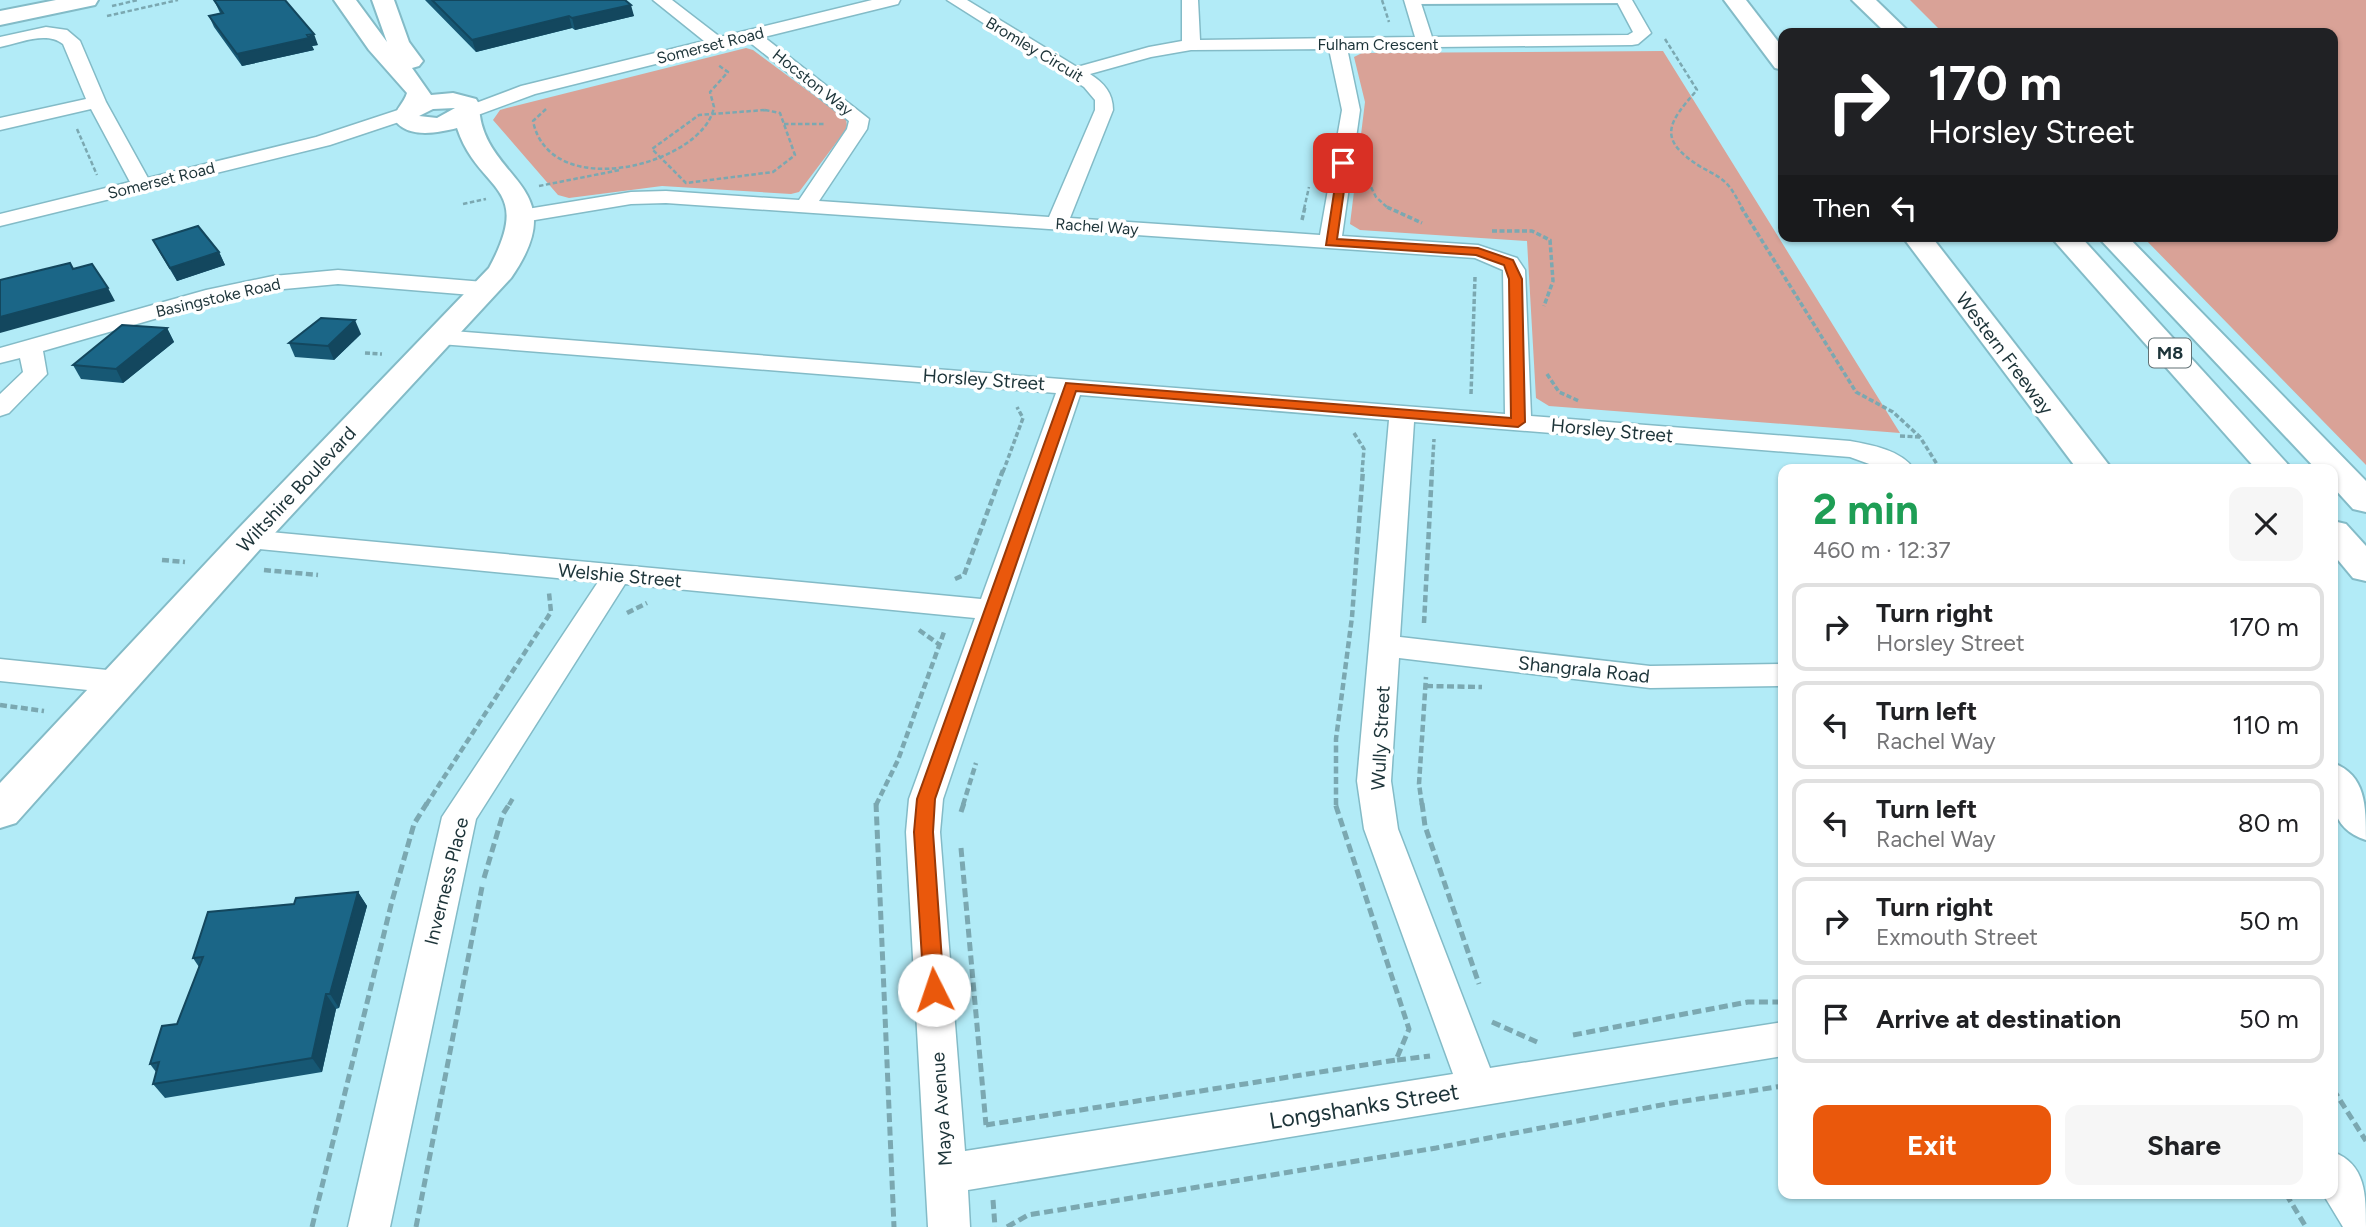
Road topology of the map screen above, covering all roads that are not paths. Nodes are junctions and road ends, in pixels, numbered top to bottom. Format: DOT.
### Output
graph roads {
  1 [pos="345,0"];
  2 [pos="383,0"];
  3 [pos="661,0"];
  4 [pos="892,0"];
  5 [pos="955,0"];
  6 [pos="1189,0"];
  7 [pos="1735,0"];
  8 [pos="1850,0"];
  9 [pos="1863,0"];
  10 [pos="1412,1"];
  11 [pos="1625,1"];
  12 [pos="92,9"];
  13 [pos="0,18"];
  14 [pos="1875,28"];
  15 [pos="1894,28"];
  16 [pos="751,35"];
  17 [pos="0,42"];
  18 [pos="1425,43"];
  19 [pos="1337,44"];
  20 [pos="1191,45"];
  21 [pos="715,52"];
  22 [pos="1778,56"];
  23 [pos="1075,73"];
  24 [pos="97,102"];
  25 [pos="461,107"];
  26 [pos="418,118"];
  27 [pos="0,124"];
  28 [pos="482,151"];
  29 [pos="142,185"];
  30 [pos="497,203"];
  31 [pos="805,206"];
  32 [pos="0,220"];
  33 [pos="1057,223"];
  34 [pos="1921,242"];
  35 [pos="2069,242"];
  36 [pos="2117,242"];
  37 [pos="1330,243"];
  38 [pos="484,289"];
  39 [pos="439,337"];
  40 [pos="29,347"];
  41 [pos="0,356"];
  42 [pos="1071,386"];
  43 [pos="0,408"];
  44 [pos="1402,413"];
  45 [pos="1518,422"];
  46 [pos="1893,464"];
  47 [pos="2091,464"];
  48 [pos="2270,464"];
  49 [pos="2330,464"];
  50 [pos="2338,472"];
  51 [pos="2366,501"];
  52 [pos="2338,538"];
  53 [pos="249,539"];
  54 [pos="2366,569"];
  55 [pos="617,575"];
  56 [pos="992,610"];
  57 [pos="1385,646"];
  58 [pos="0,670"];
  59 [pos="1778,675"];
  60 [pos="117,682"];
  61 [pos="2338,786"];
  62 [pos="0,811"];
  63 [pos="2366,823"];
  64 [pos="1778,1040"];
  65 [pos="1478,1088"];
  66 [pos="946,1174"];
  67 [pos="2338,1179"];
  68 [pos="2366,1226"];
  69 [pos="369,1227"];
  70 [pos="949,1227"];
  1 -- 26 [label="main road"];
  2 -- 25 [label="main road"];
  3 -- 21 [label="street"];
  4 -- 16 [label="street, Somerset Road"];
  5 -- 23 [label="street, Bromley Circuit"];
  6 -- 20 [label="street"];
  7 -- 22 [label="main road"];
  8 -- 14 [label="main road"];
  9 -- 15 [label="main road"];
  10 -- 11 [label="lane"];
  10 -- 18 [label="street"];
  11 -- 18 [label="street, Fulham Crescent"];
  12 -- 13 [label="main road"];
  16 -- 21 [label="street, Somerset Road"];
  16 -- 31 [label="street, Hocston Way"];
  17 -- 24 [label="street"];
  18 -- 19 [label="street, Fulham Crescent"];
  19 -- 20 [label="street, Fulham Crescent"];
  19 -- 37 [label="street"];
  20 -- 23 [label="street, Fulham Crescent"];
  21 -- 25 [label="street, Somerset Road"];
  23 -- 33 [label="street, Bromley Circuit"];
  24 -- 27 [label="street"];
  24 -- 29 [label="street"];
  25 -- 26 [label="main road"];
  25 -- 28 [label="main road"];
  26 -- 28 [label="main road"];
  26 -- 29 [label="street, Somerset Road"];
  28 -- 30 [label="main road"];
  29 -- 32 [label="street, Somerset Road"];
  30 -- 31 [label="street, Rachel Way"];
  30 -- 38 [label="main road, Wiltshire Boulevard"];
  31 -- 33 [label="street, Rachel Way"];
  33 -- 37 [label="street, Rachel Way"];
  34 -- 47 [label="main road, Western Freeway"];
  35 -- 48 [label="main road, M8"];
  36 -- 49 [label="main road"];
  37 -- 45 [label="street, Rachel Way"];
  38 -- 39 [label="main road, Wiltshire Boulevard"];
  38 -- 40 [label="street, Basingstoke Road"];
  39 -- 42 [label="street, Horsley Street"];
  39 -- 53 [label="main road, Wiltshire Boulevard"];
  40 -- 41 [label="street, Basingstoke Road"];
  40 -- 43 [label="street"];
  42 -- 44 [label="street, Horsley Street"];
  42 -- 56 [label="street, Maya Avenue"];
  44 -- 45 [label="street, Horsley Street"];
  44 -- 57 [label="street, Wully Street"];
  45 -- 46 [label="street, Horsley Street"];
  50 -- 51 [label="main road"];
  52 -- 54 [label="main road"];
  53 -- 55 [label="street, Welshie Street"];
  53 -- 60 [label="main road, Wiltshire Boulevard"];
  55 -- 56 [label="street, Welshie Street"];
  55 -- 69 [label="street, Inverness Place"];
  56 -- 66 [label="street, Maya Avenue"];
  57 -- 59 [label="street, Shangrala Road"];
  57 -- 65 [label="street, Wully Street"];
  58 -- 60 [label="street"];
  60 -- 62 [label="main road, Wiltshire Boulevard"];
  61 -- 63 [label="main road"];
  64 -- 65 [label="street, Longshanks Street"];
  65 -- 66 [label="street, Longshanks Street"];
  66 -- 70 [label="street, Maya Avenue"];
  67 -- 68 [label="street"];
}
